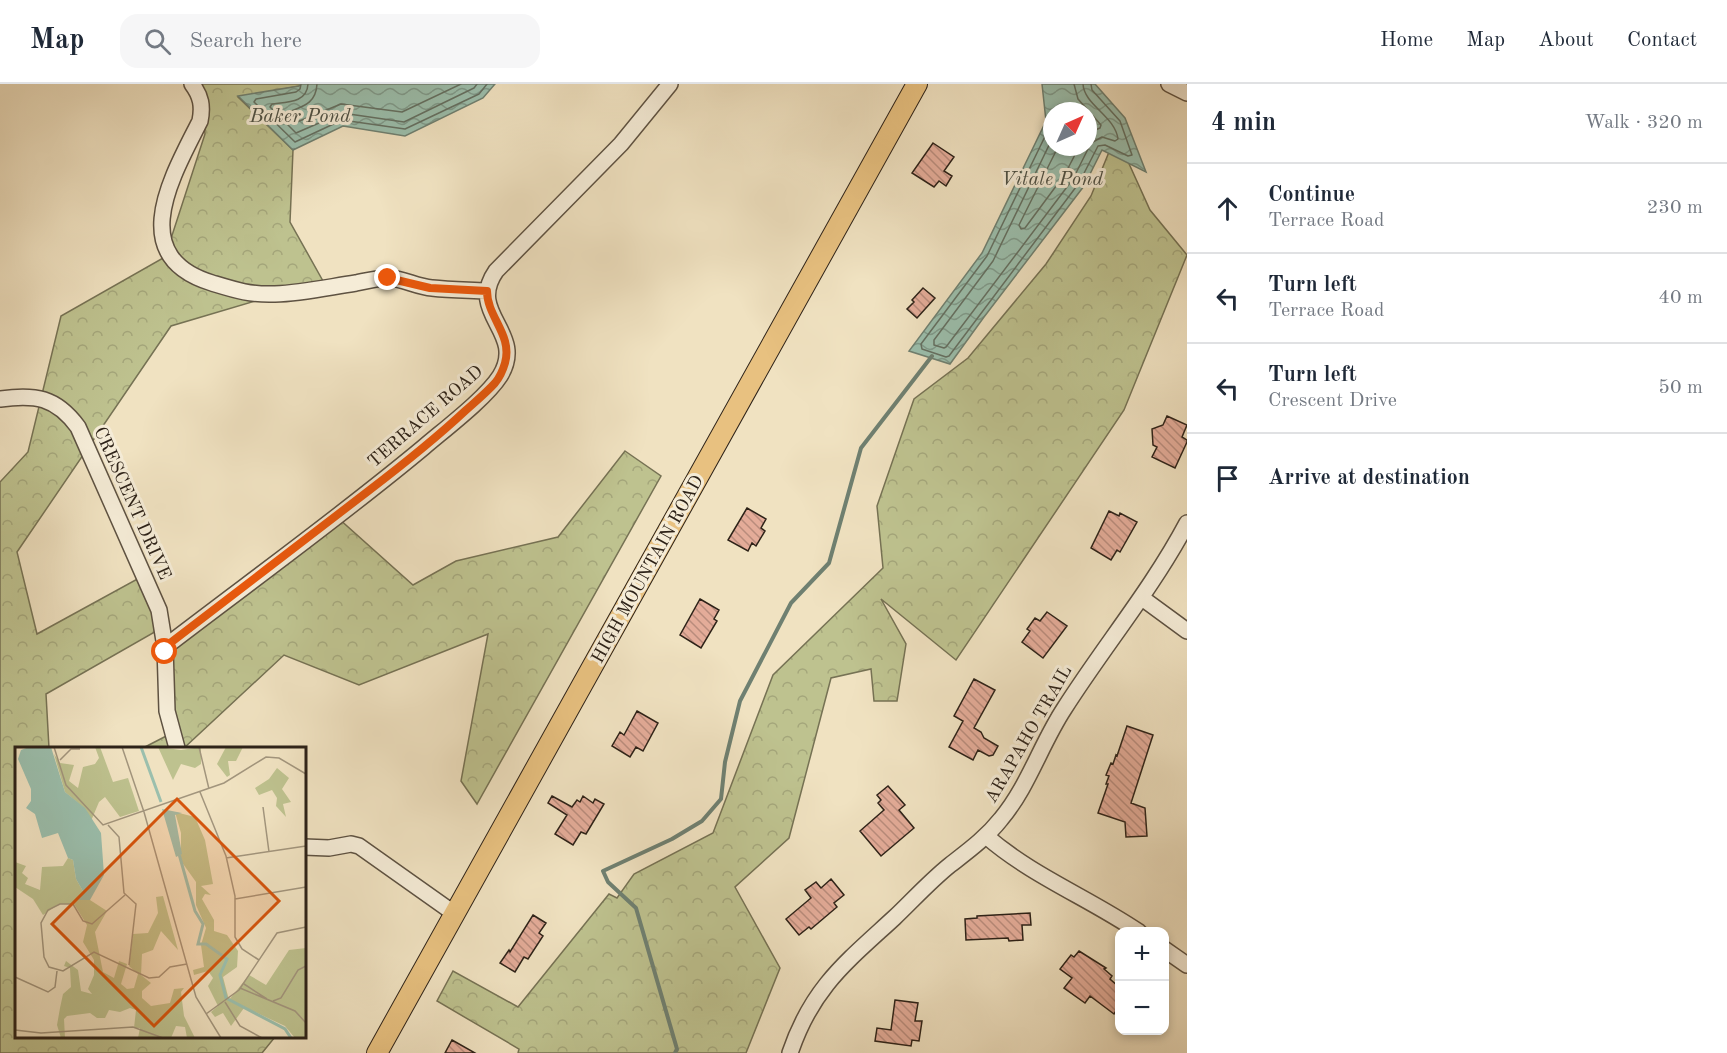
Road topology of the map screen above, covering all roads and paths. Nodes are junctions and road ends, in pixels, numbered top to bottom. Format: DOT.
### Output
graph roads {
  1 [pos="192,84"];
  2 [pos="670,84"];
  3 [pos="917,84"];
  4 [pos="1169,84"];
  5 [pos="1187,93"];
  6 [pos="487,291"];
  7 [pos="0,399"];
  8 [pos="1187,523"];
  9 [pos="1142,598"];
  10 [pos="1187,632"];
  11 [pos="165,647"];
  12 [pos="177,747"];
  13 [pos="986,836"];
  14 [pos="306,847"];
  15 [pos="455,914"];
  16 [pos="1131,927"];
  17 [pos="1169,952"];
  18 [pos="1187,965"];
  19 [pos="377,1053"];
  20 [pos="790,1053"];
  1 -- 6 [label="street"];
  2 -- 6 [label="street"];
  3 -- 15 [label="main road, HIGH MOUNTAIN ROAD"];
  4 -- 5 [label="street"];
  6 -- 11 [label="street, TERRACE ROAD"];
  7 -- 11 [label="street, CRESCENT DRIVE"];
  8 -- 9 [label="street, ARAPAHO TRAIL"];
  9 -- 10 [label="street"];
  9 -- 13 [label="street, ARAPAHO TRAIL"];
  11 -- 12 [label="street"];
  13 -- 16 [label="street"];
  13 -- 20 [label="street, ARAPAHO TRAIL"];
  14 -- 15 [label="street"];
  15 -- 19 [label="main road, HIGH MOUNTAIN ROAD"];
  17 -- 18 [label="street"];
}
